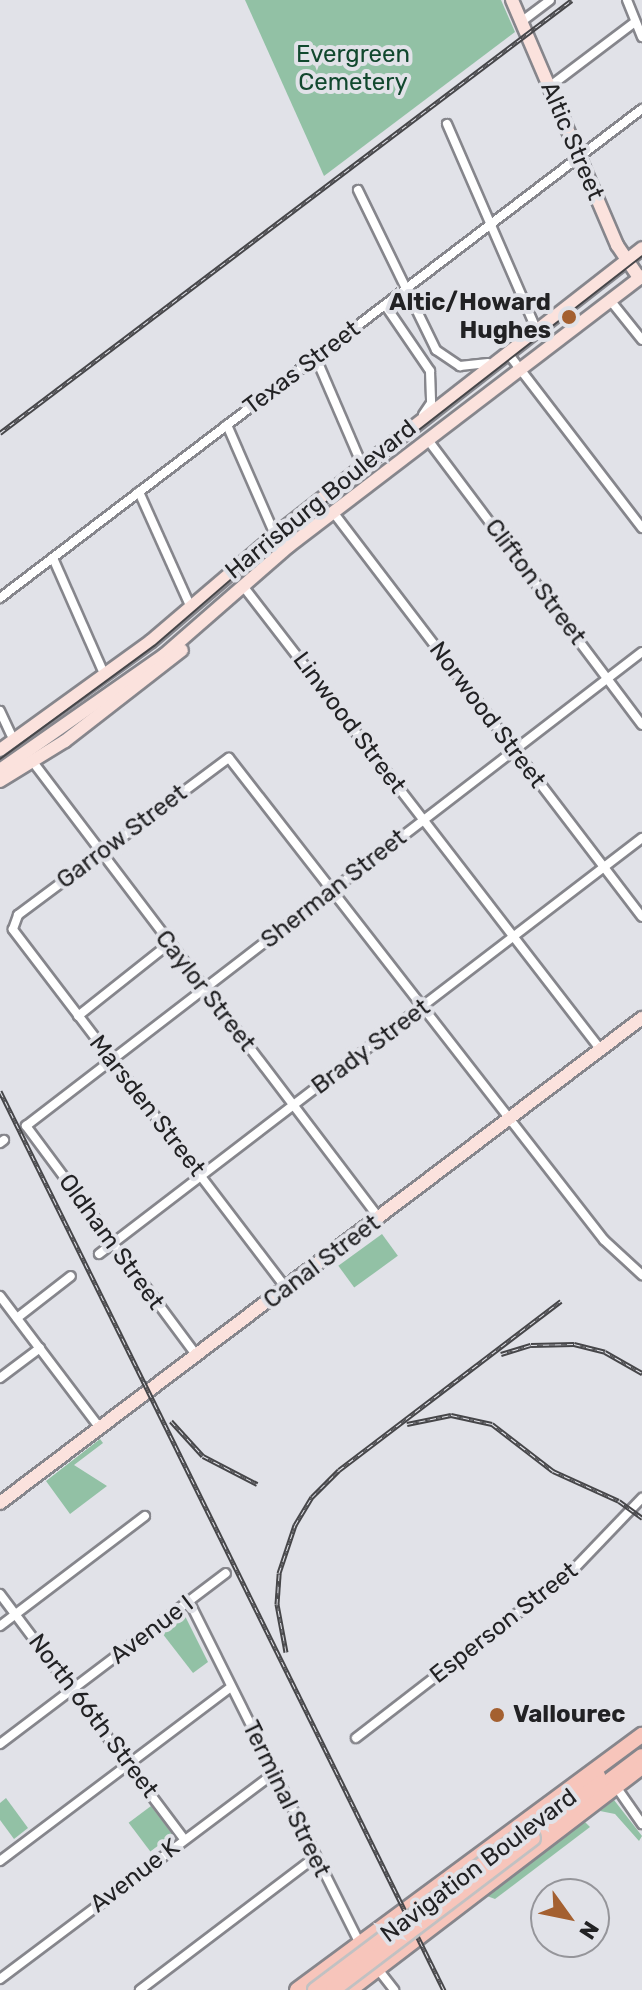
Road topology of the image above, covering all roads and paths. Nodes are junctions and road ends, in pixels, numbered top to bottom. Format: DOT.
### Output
graph roads {
  1 [pos="512,0"];
  2 [pos="550,0"];
  3 [pos="627,0"];
  4 [pos="521,22"];
  5 [pos="635,22"];
  6 [pos="642,37"];
  7 [pos="549,87"];
  8 [pos="642,109"];
  9 [pos="447,124"];
  10 [pos="578,158"];
  11 [pos="358,190"];
  12 [pos="490,226"];
  13 [pos="642,248"];
  14 [pos="626,261"];
  15 [pos="640,277"];
  16 [pos="403,291"];
  17 [pos="610,300"];
  18 [pos="385,305"];
  19 [pos="536,329"];
  20 [pos="642,340"];
  21 [pos="502,355"];
  22 [pos="316,358"];
  23 [pos="520,369"];
  24 [pos="419,421"];
  25 [pos="227,425"];
  26 [pos="428,440"];
  27 [pos="363,467"];
  28 [pos="139,492"];
  29 [pos="333,512"];
  30 [pos="642,528"];
  31 [pos="275,535"];
  32 [pos="53,558"];
  33 [pos="243,586"];
  34 [pos="0,598"];
  35 [pos="188,601"];
  36 [pos="642,652"];
  37 [pos="102,669"];
  38 [pos="608,678"];
  39 [pos="0,711"];
  40 [pos="642,725"];
  41 [pos="6,738"];
  42 [pos="0,750"];
  43 [pos="513,753"];
  44 [pos="33,762"];
  45 [pos="5,767"];
  46 [pos="0,781"];
  47 [pos="424,820"];
  48 [pos="642,838"];
  49 [pos="102,852"];
  50 [pos="603,868"];
  51 [pos="334,890"];
  52 [pos="642,917"];
  53 [pos="13,922"];
  54 [pos="514,938"];
  55 [pos="169,944"];
  56 [pos="205,989"];
  57 [pos="424,1006"];
  58 [pos="78,1016"];
  59 [pos="642,1018"];
  60 [pos="601,1050"];
  61 [pos="112,1059"];
  62 [pos="294,1105"];
  63 [pos="511,1119"];
  64 [pos="26,1126"];
  65 [pos="202,1176"];
  66 [pos="379,1218"];
  67 [pos="111,1245"];
  68 [pos="99,1254"];
  69 [pos="642,1275"];
  70 [pos="71,1276"];
  71 [pos="286,1288"];
  72 [pos="0,1296"];
  73 [pos="17,1318"];
  74 [pos="40,1348"];
  75 [pos="197,1357"];
  76 [pos="0,1378"];
  77 [pos="100,1428"];
  78 [pos="642,1498"];
  79 [pos="0,1503"];
  80 [pos="145,1516"];
  81 [pos="226,1573"];
  82 [pos="0,1594"];
  83 [pos="189,1601"];
  84 [pos="15,1614"];
  85 [pos="0,1626"];
  86 [pos="231,1687"];
  87 [pos="73,1690"];
  88 [pos="356,1738"];
  89 [pos="642,1738"];
  90 [pos="0,1744"];
  91 [pos="642,1756"];
  92 [pos="129,1763"];
  93 [pos="642,1767"];
  94 [pos="272,1775"];
  95 [pos="617,1788"];
  96 [pos="642,1824"];
  97 [pos="530,1835"];
  98 [pos="184,1839"];
  99 [pos="314,1858"];
  100 [pos="0,1861"];
  101 [pos="359,1943"];
  102 [pos="378,1970"];
  103 [pos="0,1979"];
  104 [pos="140,1990"];
  105 [pos="297,1990"];
  106 [pos="315,1990"];
  107 [pos="333,1990"];
  108 [pos="350,1990"];
  109 [pos="394,1990"];
  1 -- 4 [label="main road, Altic Street"];
  2 -- 4 [label="street"];
  3 -- 5 [label="street"];
  4 -- 7 [label="main road, Altic Street"];
  5 -- 6 [label="street"];
  5 -- 7 [label="street"];
  7 -- 10 [label="main road, Altic Street"];
  8 -- 10 [label="street, Texas Street"];
  9 -- 12 [label="street"];
  10 -- 12 [label="street, Texas Street"];
  10 -- 14 [label="main road, Altic Street"];
  11 -- 16 [label="street"];
  12 -- 16 [label="street, Texas Street"];
  12 -- 19 [label="street"];
  13 -- 14 [label="main road, Harrisburg Boulevard"];
  14 -- 15 [label="main road, Altic Street"];
  14 -- 19 [label="main road, Harrisburg Boulevard"];
  15 -- 17 [label="main road, Harrisburg Boulevard"];
  16 -- 18 [label="street, Texas Street"];
  16 -- 21 [label="street"];
  17 -- 20 [label="street"];
  17 -- 23 [label="main road, Harrisburg Boulevard"];
  18 -- 22 [label="street, Texas Street"];
  18 -- 24 [label="street"];
  19 -- 21 [label="main road, Harrisburg Boulevard"];
  21 -- 23 [label="street"];
  21 -- 24 [label="main road, Harrisburg Boulevard"];
  22 -- 25 [label="street, Texas Street"];
  22 -- 27 [label="street"];
  23 -- 26 [label="main road, Harrisburg Boulevard"];
  23 -- 30 [label="street"];
  24 -- 27 [label="main road, Harrisburg Boulevard"];
  25 -- 28 [label="street, Texas Street"];
  25 -- 31 [label="street"];
  26 -- 29 [label="main road, Harrisburg Boulevard"];
  26 -- 38 [label="street, Clifton Street"];
  27 -- 31 [label="main road, Harrisburg Boulevard"];
  28 -- 32 [label="street, Texas Street"];
  28 -- 35 [label="street"];
  29 -- 33 [label="main road, Harrisburg Boulevard"];
  29 -- 43 [label="street, Norwood Street"];
  31 -- 35 [label="main road"];
  31 -- 42 [label="main road, Harrisburg Boulevard"];
  32 -- 34 [label="street, Texas Street"];
  32 -- 37 [label="street"];
  33 -- 44 [label="main road"];
  33 -- 45 [label="main road, Harrisburg Boulevard"];
  33 -- 47 [label="street, Linwood Street"];
  35 -- 37 [label="main road"];
  36 -- 38 [label="street, Sherman Street"];
  37 -- 41 [label="main road"];
  38 -- 40 [label="street, Clifton Street"];
  38 -- 43 [label="street, Sherman Street"];
  39 -- 41 [label="street"];
  43 -- 47 [label="street, Sherman Street"];
  43 -- 50 [label="street, Norwood Street"];
  44 -- 46 [label="main road"];
  44 -- 49 [label="street, Caylor Street"];
  47 -- 51 [label="street, Sherman Street"];
  47 -- 54 [label="street, Linwood Street"];
  48 -- 50 [label="street, Brady Street"];
  49 -- 51 [label="street, Garrow Street"];
  49 -- 53 [label="street, Garrow Street"];
  49 -- 55 [label="street, Caylor Street"];
  50 -- 52 [label="street, Norwood Street"];
  50 -- 54 [label="street, Brady Street"];
  51 -- 56 [label="street, Sherman Street"];
  51 -- 57 [label="street"];
  53 -- 58 [label="street, Marsden Street"];
  54 -- 57 [label="street, Brady Street"];
  54 -- 60 [label="street, Linwood Street"];
  55 -- 56 [label="street, Caylor Street"];
  55 -- 58 [label="street"];
  56 -- 61 [label="street, Sherman Street"];
  56 -- 62 [label="street, Caylor Street"];
  57 -- 62 [label="street, Brady Street"];
  57 -- 63 [label="street"];
  58 -- 61 [label="street, Marsden Street"];
  59 -- 60 [label="main road, Canal Street"];
  60 -- 63 [label="main road, Canal Street"];
  61 -- 64 [label="street, Sherman Street"];
  61 -- 65 [label="street, Marsden Street"];
  62 -- 65 [label="street, Brady Street"];
  62 -- 66 [label="street, Caylor Street"];
  63 -- 66 [label="main road, Canal Street"];
  63 -- 69 [label="street"];
  64 -- 67 [label="street, Oldham Street"];
  65 -- 67 [label="street, Brady Street"];
  65 -- 71 [label="street, Marsden Street"];
  66 -- 71 [label="main road, Canal Street"];
  67 -- 68 [label="street, Brady Street"];
  67 -- 75 [label="street, Oldham Street"];
  70 -- 73 [label="street"];
  71 -- 75 [label="main road, Canal Street"];
  72 -- 73 [label="street"];
  73 -- 74 [label="street"];
  74 -- 76 [label="street"];
  74 -- 77 [label="street"];
  75 -- 77 [label="main road, Canal Street"];
  77 -- 79 [label="main road, Canal Street"];
  78 -- 88 [label="street, Esperson Street"];
  80 -- 84 [label="street"];
  81 -- 83 [label="street, Avenue I"];
  82 -- 84 [label="street, North 66th Street"];
  83 -- 86 [label="street, Terminal Street"];
  83 -- 87 [label="street, Avenue I"];
  84 -- 85 [label="street"];
  84 -- 87 [label="street, North 66th Street"];
  86 -- 92 [label="street"];
  86 -- 94 [label="street, Terminal Street"];
  87 -- 90 [label="street, Avenue I"];
  87 -- 92 [label="street, North 66th Street"];
  89 -- 97 [label="main road, Navigation Boulevard"];
  89 -- 101 [label="main road"];
  91 -- 97 [label="main road, Navigation Boulevard"];
  92 -- 98 [label="street, North 66th Street"];
  92 -- 100 [label="street"];
  93 -- 95 [label="main road"];
  94 -- 98 [label="street, Avenue K"];
  94 -- 99 [label="street, Terminal Street"];
  95 -- 96 [label="street"];
  95 -- 102 [label="main road"];
  97 -- 106 [label="main road, Navigation Boulevard, bridge"];
  97 -- 107 [label="main road, Navigation Boulevard, bridge"];
  98 -- 103 [label="street, Avenue K"];
  99 -- 101 [label="street, Terminal Street"];
  99 -- 104 [label="street"];
  101 -- 102 [label="street, Terminal Street"];
  101 -- 105 [label="main road"];
  102 -- 108 [label="main road"];
  102 -- 109 [label="street, Terminal Street"];
}
